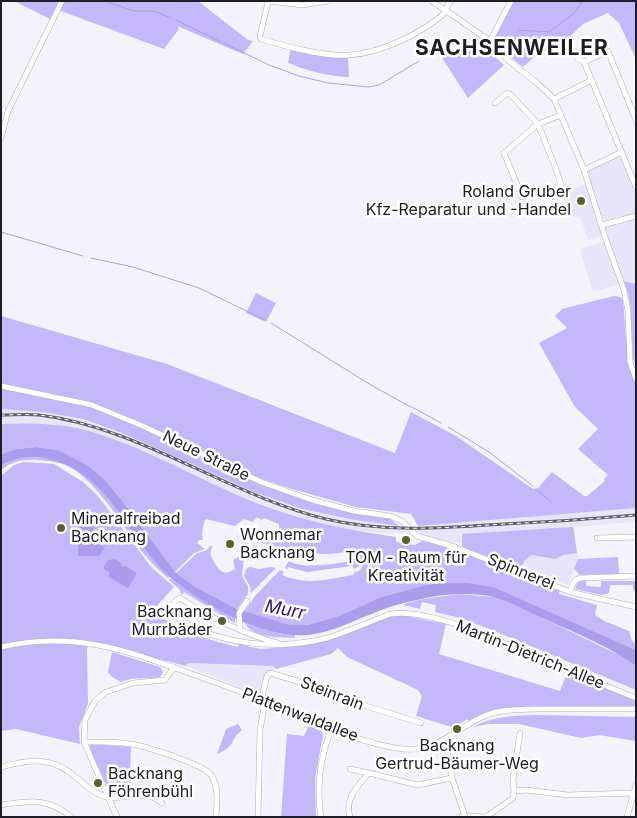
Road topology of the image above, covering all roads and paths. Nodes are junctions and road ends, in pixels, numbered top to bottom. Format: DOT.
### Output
graph roads {
  1 [pos="62,1"];
  2 [pos="268,1"];
  3 [pos="328,1"];
  4 [pos="432,1"];
  5 [pos="451,1"];
  6 [pos="511,1"];
  7 [pos="446,10"];
  8 [pos="490,41"];
  9 [pos="577,58"];
  10 [pos="584,62"];
  11 [pos="592,80"];
  12 [pos="554,99"];
  13 [pos="495,103"];
  14 [pos="561,115"];
  15 [pos="636,120"];
  16 [pos="538,124"];
  17 [pos="1,138"];
  18 [pos="622,152"];
  19 [pos="584,170"];
  20 [pos="636,187"];
  21 [pos="563,192"];
  22 [pos="522,197"];
  23 [pos="636,216"];
  24 [pos="602,225"];
  25 [pos="636,378"];
  26 [pos="1,386"];
  27 [pos="409,528"];
  28 [pos="636,537"];
  29 [pos="597,538"];
  30 [pos="636,576"];
  31 [pos="570,592"];
  32 [pos="247,601"];
  33 [pos="636,607"];
  34 [pos="240,627"];
  35 [pos="278,643"];
  36 [pos="1,647"];
  37 [pos="174,667"];
  38 [pos="636,698"];
  39 [pos="263,701"];
  40 [pos="636,709"];
  41 [pos="421,724"];
  42 [pos="331,729"];
  43 [pos="520,733"];
  44 [pos="443,741"];
  45 [pos="84,742"];
  46 [pos="1,767"];
  47 [pos="350,768"];
  48 [pos="370,773"];
  49 [pos="452,778"];
  50 [pos="635,790"];
  51 [pos="514,792"];
  52 [pos="108,798"];
  53 [pos="162,803"];
  54 [pos="1,805"];
  55 [pos="470,816"];
  56 [pos="71,817"];
  57 [pos="117,817"];
  58 [pos="216,817"];
  59 [pos="258,817"];
  60 [pos="321,817"];
  61 [pos="350,817"];
  62 [pos="459,817"];
  63 [pos="486,817"];
  64 [pos="627,817"];
  1 -- 17 [label="street"];
  2 -- 3 [label="street"];
  2 -- 7 [label="street"];
  4 -- 7 [label="street"];
  5 -- 7 [label="street"];
  6 -- 8 [label="street"];
  7 -- 8 [label="street"];
  8 -- 12 [label="street"];
  9 -- 10 [label="street"];
  10 -- 11 [label="street"];
  10 -- 15 [label="street"];
  11 -- 12 [label="street"];
  11 -- 18 [label="street"];
  12 -- 14 [label="street"];
  13 -- 16 [label="street"];
  14 -- 16 [label="street"];
  14 -- 19 [label="street"];
  16 -- 21 [label="street"];
  16 -- 22 [label="street"];
  18 -- 19 [label="street"];
  18 -- 20 [label="street"];
  19 -- 24 [label="street"];
  23 -- 24 [label="street"];
  24 -- 25 [label="street"];
  26 -- 27 [label="street, Neue Straße"];
  27 -- 31 [label="street, Spinnerei"];
  28 -- 29 [label="street"];
  30 -- 31 [label="street"];
  31 -- 33 [label="street, Spinnerei"];
  32 -- 34 [label="street"];
  34 -- 35 [label="street, Martin-Dietrich-Allee"];
  34 -- 35 [label="street, Martin-Dietrich-Allee"];
  35 -- 38 [label="street, Martin-Dietrich-Allee"];
  36 -- 37 [label="street, Plattenwaldallee"];
  37 -- 39 [label="street, Plattenwaldallee"];
  37 -- 45 [label="street"];
  39 -- 41 [label="street, Steinrain"];
  39 -- 42 [label="street, Plattenwaldallee"];
  39 -- 59 [label="street"];
  40 -- 44 [label="street, Plattenwaldallee"];
  42 -- 44 [label="street, Plattenwaldallee"];
  42 -- 60 [label="street"];
  43 -- 51 [label="street"];
  44 -- 49 [label="street"];
  45 -- 52 [label="street"];
  45 -- 58 [label="street"];
  46 -- 52 [label="street"];
  47 -- 48 [label="street"];
  48 -- 49 [label="street"];
  48 -- 61 [label="street"];
  49 -- 62 [label="street"];
  50 -- 51 [label="street"];
  50 -- 64 [label="street"];
  51 -- 63 [label="street"];
  52 -- 53 [label="street"];
  52 -- 57 [label="street"];
  54 -- 56 [label="street"];
  55 -- 63 [label="street"];
}
